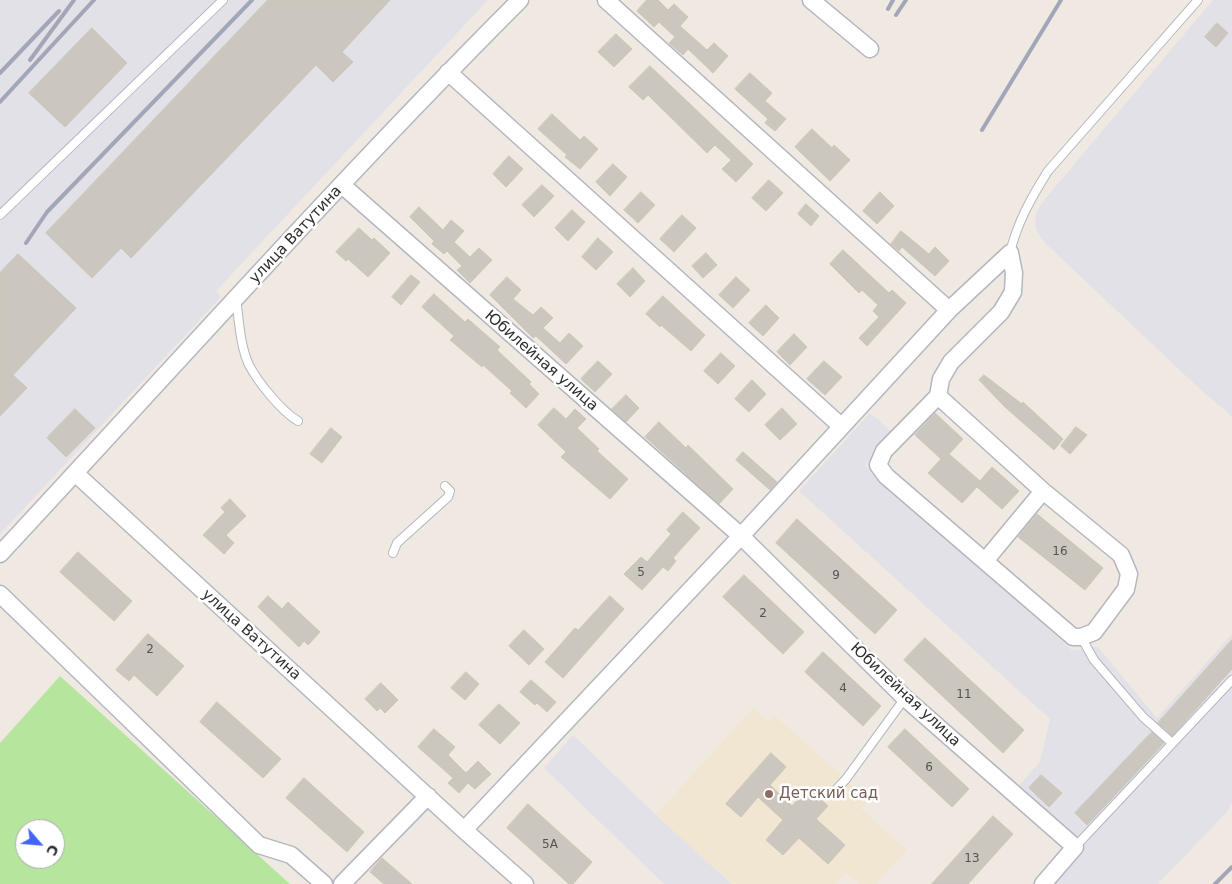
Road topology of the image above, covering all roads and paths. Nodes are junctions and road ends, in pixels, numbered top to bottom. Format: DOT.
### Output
graph roads {
  1 [pos="223,0"];
  2 [pos="520,0"];
  3 [pos="606,0"];
  4 [pos="811,0"];
  5 [pos="1198,0"];
  6 [pos="870,49"];
  7 [pos="448,72"];
  8 [pos="342,185"];
  9 [pos="0,215"];
  10 [pos="1010,253"];
  11 [pos="236,299"];
  12 [pos="949,310"];
  13 [pos="938,396"];
  14 [pos="298,421"];
  15 [pos="841,426"];
  16 [pos="75,474"];
  17 [pos="446,486"];
  18 [pos="1043,491"];
  19 [pos="741,536"];
  20 [pos="393,553"];
  21 [pos="0,554"];
  22 [pos="985,561"];
  23 [pos="0,594"];
  24 [pos="1081,637"];
  25 [pos="1232,680"];
  26 [pos="904,698"];
  27 [pos="1172,744"];
  28 [pos="833,792"];
  29 [pos="428,796"];
  30 [pos="464,830"];
  31 [pos="1075,848"];
  32 [pos="324,884"];
  33 [pos="342,884"];
  34 [pos="525,884"];
  35 [pos="1043,884"];
  1 -- 9 [label="lane"];
  2 -- 7 [label="street, улица Ватутина"];
  3 -- 12 [label="street"];
  4 -- 6 [label="street"];
  5 -- 10 [label="lane"];
  7 -- 8 [label="street, улица Ватутина"];
  7 -- 15 [label="street"];
  8 -- 11 [label="street, улица Ватутина"];
  8 -- 19 [label="street, Юбилейная улица"];
  10 -- 12 [label="street"];
  10 -- 13 [label="street"];
  11 -- 14 [label="lane"];
  11 -- 16 [label="street, улица Ватутина"];
  12 -- 15 [label="street"];
  13 -- 18 [label="street"];
  13 -- 22 [label="street"];
  15 -- 19 [label="street"];
  16 -- 21 [label="street, улица Ватутина"];
  16 -- 29 [label="street, улица Ватутина"];
  17 -- 20 [label="lane"];
  18 -- 22 [label="street"];
  18 -- 24 [label="street"];
  19 -- 26 [label="street, Юбилейная улица"];
  19 -- 30 [label="street"];
  22 -- 24 [label="street"];
  23 -- 32 [label="street"];
  24 -- 27 [label="lane"];
  25 -- 27 [label="lane"];
  26 -- 28 [label="lane"];
  26 -- 31 [label="street, Юбилейная улица"];
  27 -- 31 [label="lane"];
  29 -- 30 [label="street, улица Ватутина"];
  29 -- 33 [label="street"];
  30 -- 34 [label="street, улица Ватутина"];
  31 -- 35 [label="street"];
}
